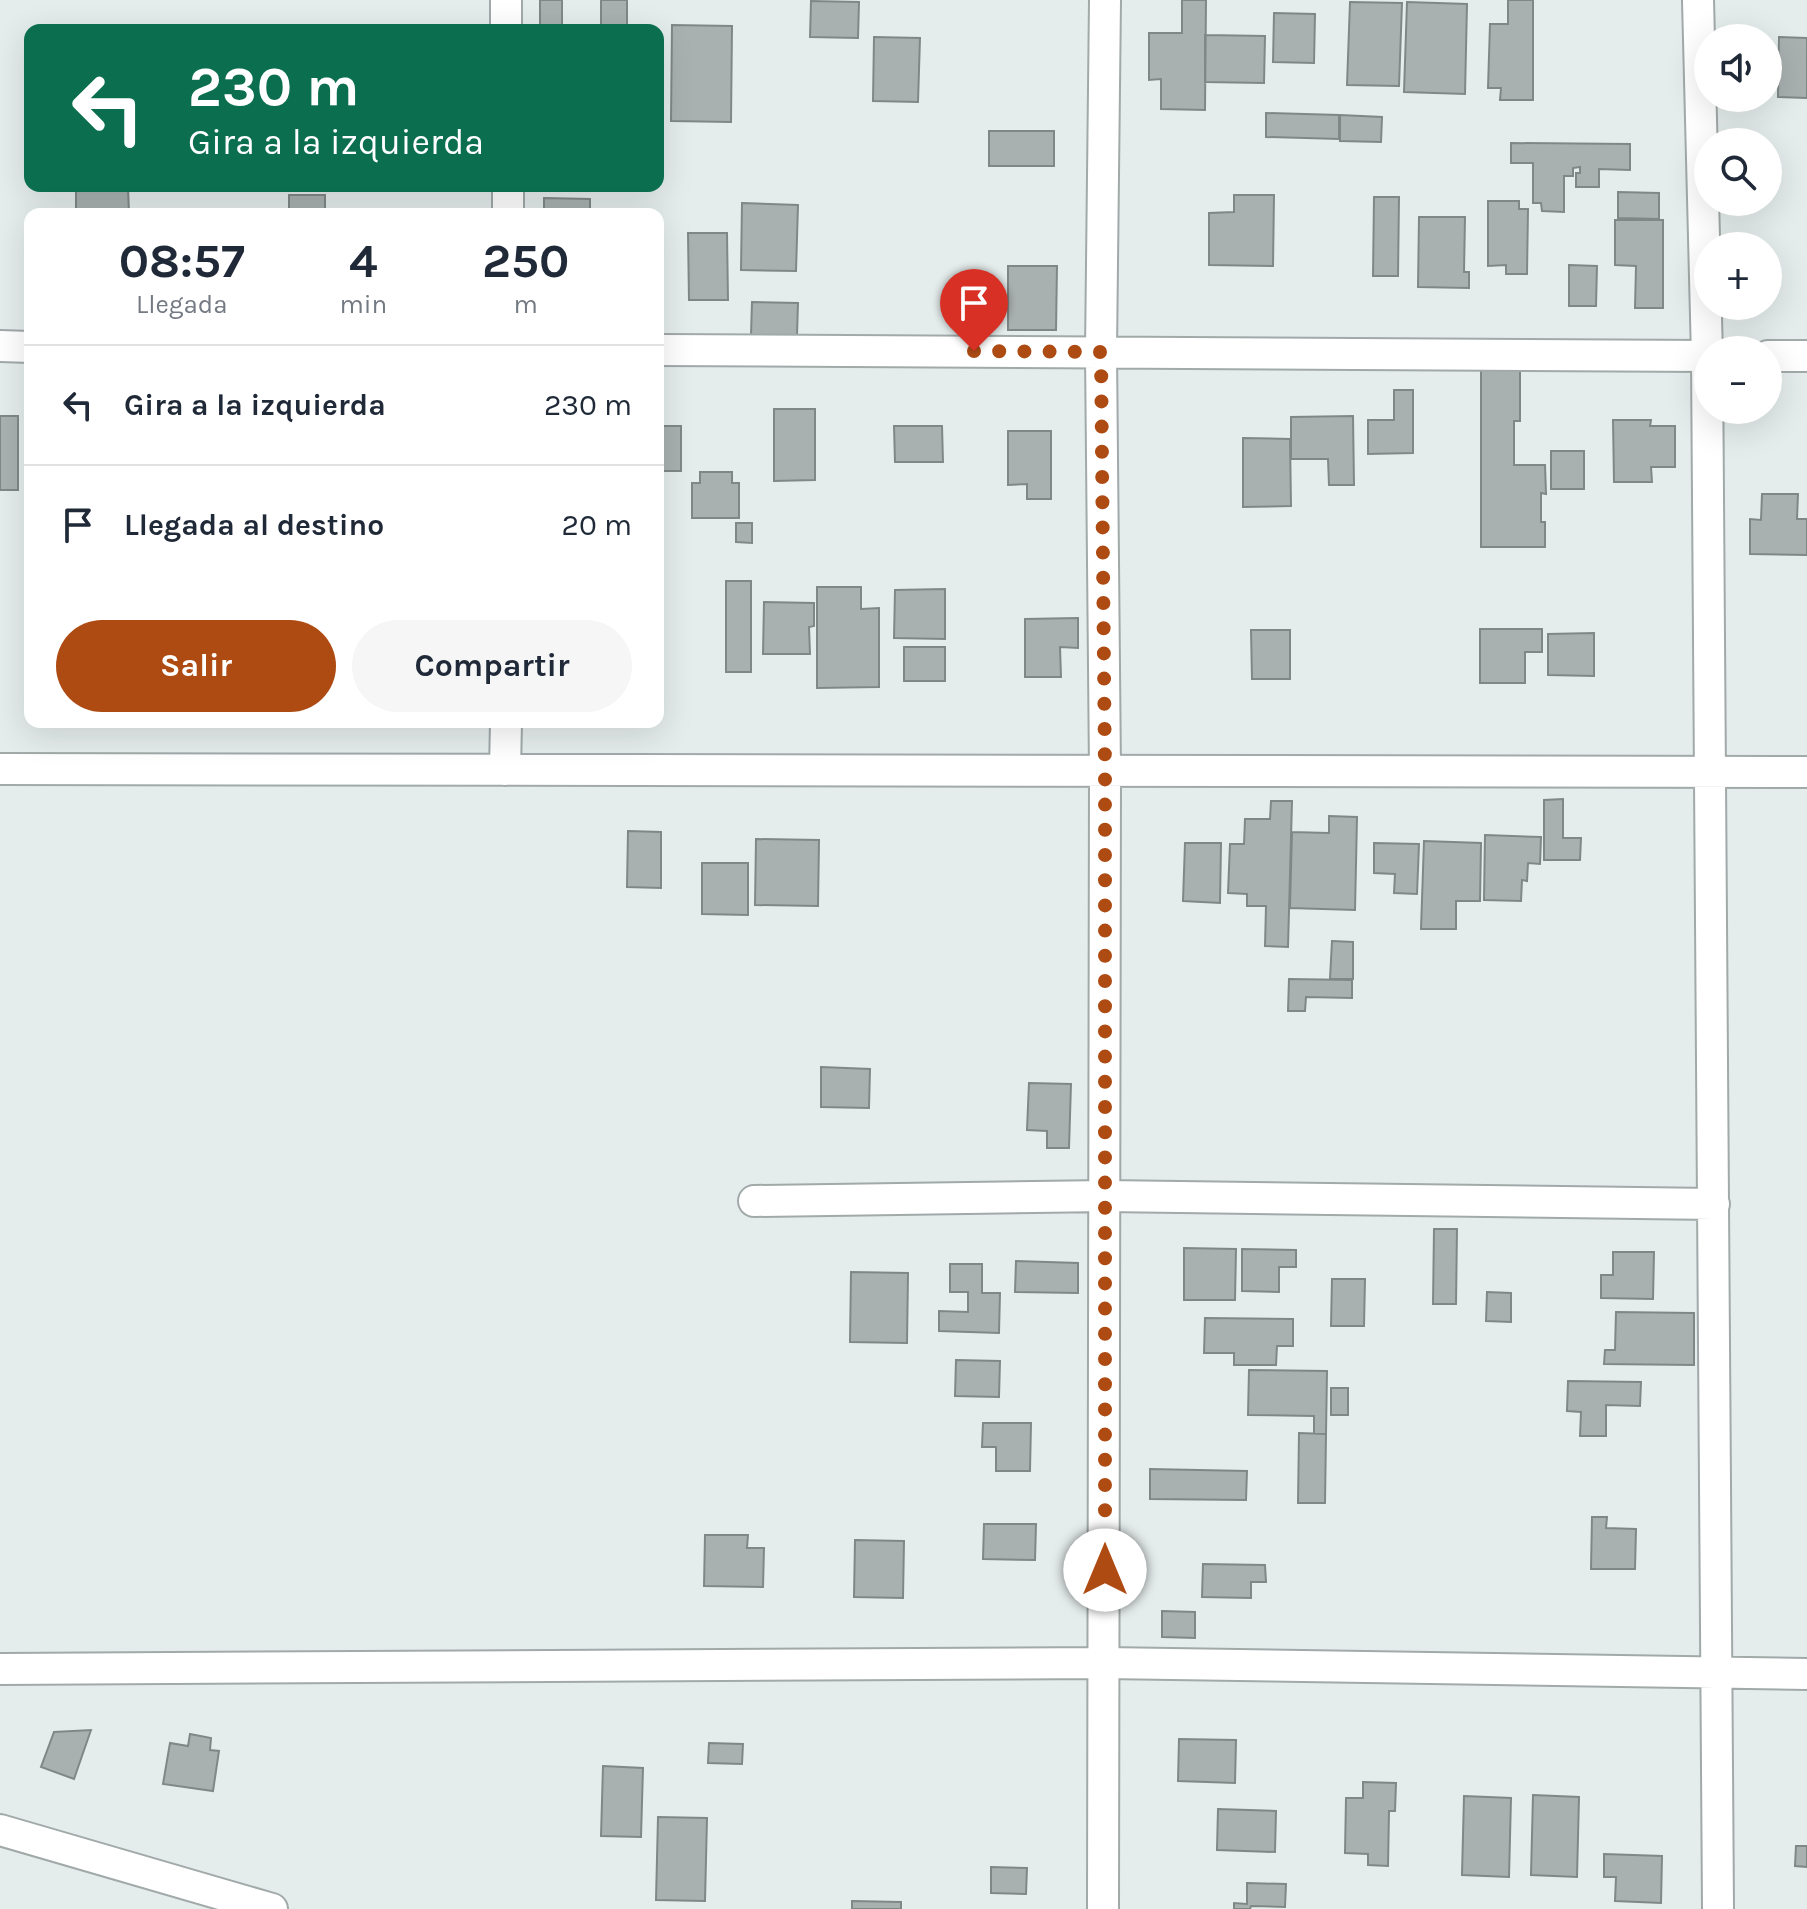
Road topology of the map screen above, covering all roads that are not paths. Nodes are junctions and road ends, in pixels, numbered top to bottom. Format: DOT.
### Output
graph roads {
  1 [pos="506,0"];
  2 [pos="1105,0"];
  3 [pos="1698,0"];
  4 [pos="506,24"];
  5 [pos="1707,336"];
  6 [pos="0,346"];
  7 [pos="24,347"];
  8 [pos="664,350"];
  9 [pos="1101,352"];
  10 [pos="1694,356"];
  11 [pos="1782,356"];
  12 [pos="1807,356"];
  13 [pos="1708,424"];
  14 [pos="506,728"];
  15 [pos="0,769"];
  16 [pos="505,770"];
  17 [pos="1105,771"];
  18 [pos="1711,772"];
  19 [pos="1807,772"];
  20 [pos="1105,1196"];
  21 [pos="754,1201"];
  22 [pos="1714,1204"];
  23 [pos="1105,1663"];
  24 [pos="0,1669"];
  25 [pos="1716,1674"];
  26 [pos="1807,1674"];
  27 [pos="0,1830"];
  28 [pos="272,1909"];
  29 [pos="1103,1909"];
  30 [pos="1718,1909"];
  1 -- 4 [label="street"];
  2 -- 9 [label="street"];
  3 -- 5 [label="street"];
  6 -- 7 [label="street"];
  8 -- 9 [label="street"];
  9 -- 10 [label="street"];
  9 -- 17 [label="street"];
  11 -- 12 [label="street"];
  13 -- 18 [label="street"];
  14 -- 16 [label="street"];
  15 -- 16 [label="street"];
  16 -- 17 [label="street"];
  17 -- 18 [label="street"];
  17 -- 20 [label="street"];
  18 -- 19 [label="street"];
  18 -- 22 [label="street"];
  20 -- 21 [label="street"];
  20 -- 22 [label="street"];
  20 -- 23 [label="street"];
  22 -- 25 [label="street"];
  23 -- 24 [label="street"];
  23 -- 25 [label="street"];
  23 -- 29 [label="street"];
  25 -- 26 [label="street"];
  25 -- 30 [label="street"];
  27 -- 28 [label="street"];
}
